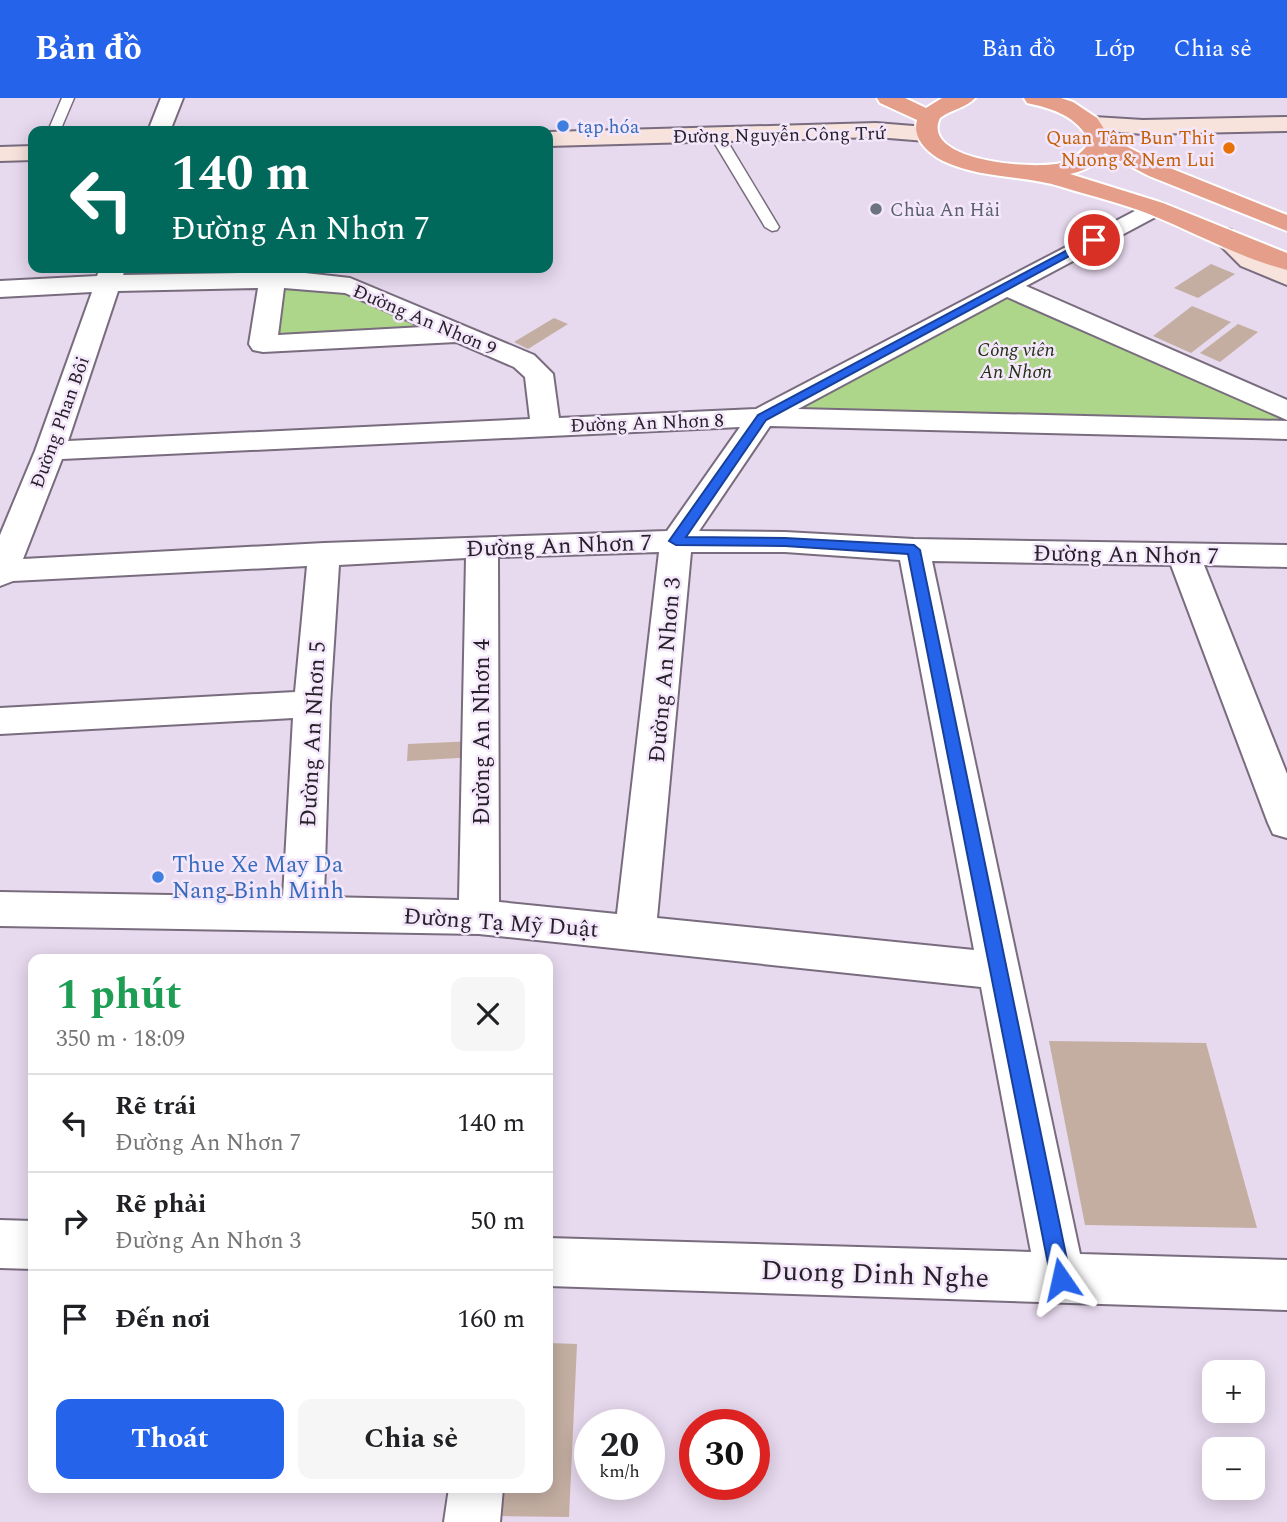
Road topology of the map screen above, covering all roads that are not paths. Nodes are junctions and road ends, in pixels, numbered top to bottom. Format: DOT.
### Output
graph roads {
  1 [pos="68,98"];
  2 [pos="172,98"];
  3 [pos="888,98"];
  4 [pos="964,98"];
  5 [pos="1035,98"];
  6 [pos="1287,124"];
  7 [pos="56,126"];
  8 [pos="161,126"];
  9 [pos="927,126"];
  10 [pos="1098,133"];
  11 [pos="716,134"];
  12 [pos="553,139"];
  13 [pos="28,153"];
  14 [pos="0,154"];
  15 [pos="1040,172"];
  16 [pos="1154,208"];
  17 [pos="1287,224"];
  18 [pos="772,227"];
  19 [pos="1222,235"];
  20 [pos="1287,262"];
  21 [pos="110,275"];
  22 [pos="1287,277"];
  23 [pos="272,281"];
  24 [pos="1006,287"];
  25 [pos="0,289"];
  26 [pos="463,334"];
  27 [pos="1287,411"];
  28 [pos="762,417"];
  29 [pos="545,426"];
  30 [pos="1287,430"];
  31 [pos="50,451"];
  32 [pos="676,541"];
  33 [pos="482,547"];
  34 [pos="914,550"];
  35 [pos="324,554"];
  36 [pos="1184,555"];
  37 [pos="1287,556"];
  38 [pos="1,572"];
  39 [pos="312,704"];
  40 [pos="0,721"];
  41 [pos="1287,823"];
  42 [pos="0,909"];
  43 [pos="303,914"];
  44 [pos="479,917"];
  45 [pos="635,932"];
  46 [pos="999,971"];
  47 [pos="0,1244"];
  48 [pos="28,1245"];
  49 [pos="553,1262"];
  50 [pos="1061,1279"];
  51 [pos="1287,1285"];
  52 [pos="475,1493"];
  53 [pos="472,1522"];
  1 -- 7 [label="lane"];
  2 -- 8 [label="street"];
  3 -- 9 [label="highway"];
  4 -- 9 [label="highway"];
  5 -- 10 [label="highway"];
  6 -- 10 [label="street"];
  9 -- 11 [label="street, Đường Nguyễn Công Trứ"];
  9 -- 15 [label="highway"];
  10 -- 15 [label="highway"];
  10 -- 17 [label="highway"];
  11 -- 12 [label="street, Đường Nguyễn Công Trứ"];
  11 -- 18 [label="lane"];
  13 -- 14 [label="street"];
  15 -- 16 [label="highway"];
  16 -- 19 [label="highway"];
  16 -- 24 [label="street, Đường An Nhơn 3"];
  19 -- 20 [label="highway"];
  19 -- 22 [label="street"];
  21 -- 23 [label="street, Đường An Nhơn 9"];
  21 -- 25 [label="street, Đường An Nhơn 9"];
  21 -- 31 [label="street, Đường Phan Bôi"];
  23 -- 26 [label="street, Đường An Nhơn 9"];
  23 -- 26 [label="street"];
  24 -- 27 [label="street"];
  24 -- 28 [label="street, Đường An Nhơn 3"];
  26 -- 29 [label="street, Đường An Nhơn 9"];
  28 -- 29 [label="street, Đường An Nhơn 8"];
  28 -- 30 [label="street, Đường An Nhơn 8"];
  28 -- 32 [label="street, Đường An Nhơn 3"];
  29 -- 31 [label="street, Đường An Nhơn 8"];
  31 -- 38 [label="street, Đường Phan Bôi"];
  32 -- 33 [label="street, Đường An Nhơn 7"];
  32 -- 34 [label="street, Đường An Nhơn 7"];
  32 -- 45 [label="street, Đường An Nhơn 3"];
  33 -- 35 [label="street, Đường An Nhơn 7"];
  33 -- 44 [label="street, Đường An Nhơn 4"];
  34 -- 36 [label="street, Đường An Nhơn 7"];
  34 -- 46 [label="street"];
  35 -- 38 [label="street, Đường An Nhơn 7"];
  35 -- 39 [label="street, Đường An Nhơn 5"];
  36 -- 37 [label="street, Đường An Nhơn 7"];
  36 -- 41 [label="street"];
  39 -- 40 [label="street"];
  39 -- 43 [label="street, Đường An Nhơn 5"];
  42 -- 43 [label="street, Đường Tạ Mỹ Duật"];
  43 -- 44 [label="street, Đường Tạ Mỹ Duật"];
  44 -- 45 [label="street, Đường Tạ Mỹ Duật"];
  45 -- 46 [label="street, Đường Tạ Mỹ Duật"];
  46 -- 50 [label="street"];
  47 -- 48 [label="street"];
  49 -- 50 [label="street, Duong Dinh Nghe"];
  50 -- 51 [label="street, Duong Dinh Nghe"];
  52 -- 53 [label="street"];
}
